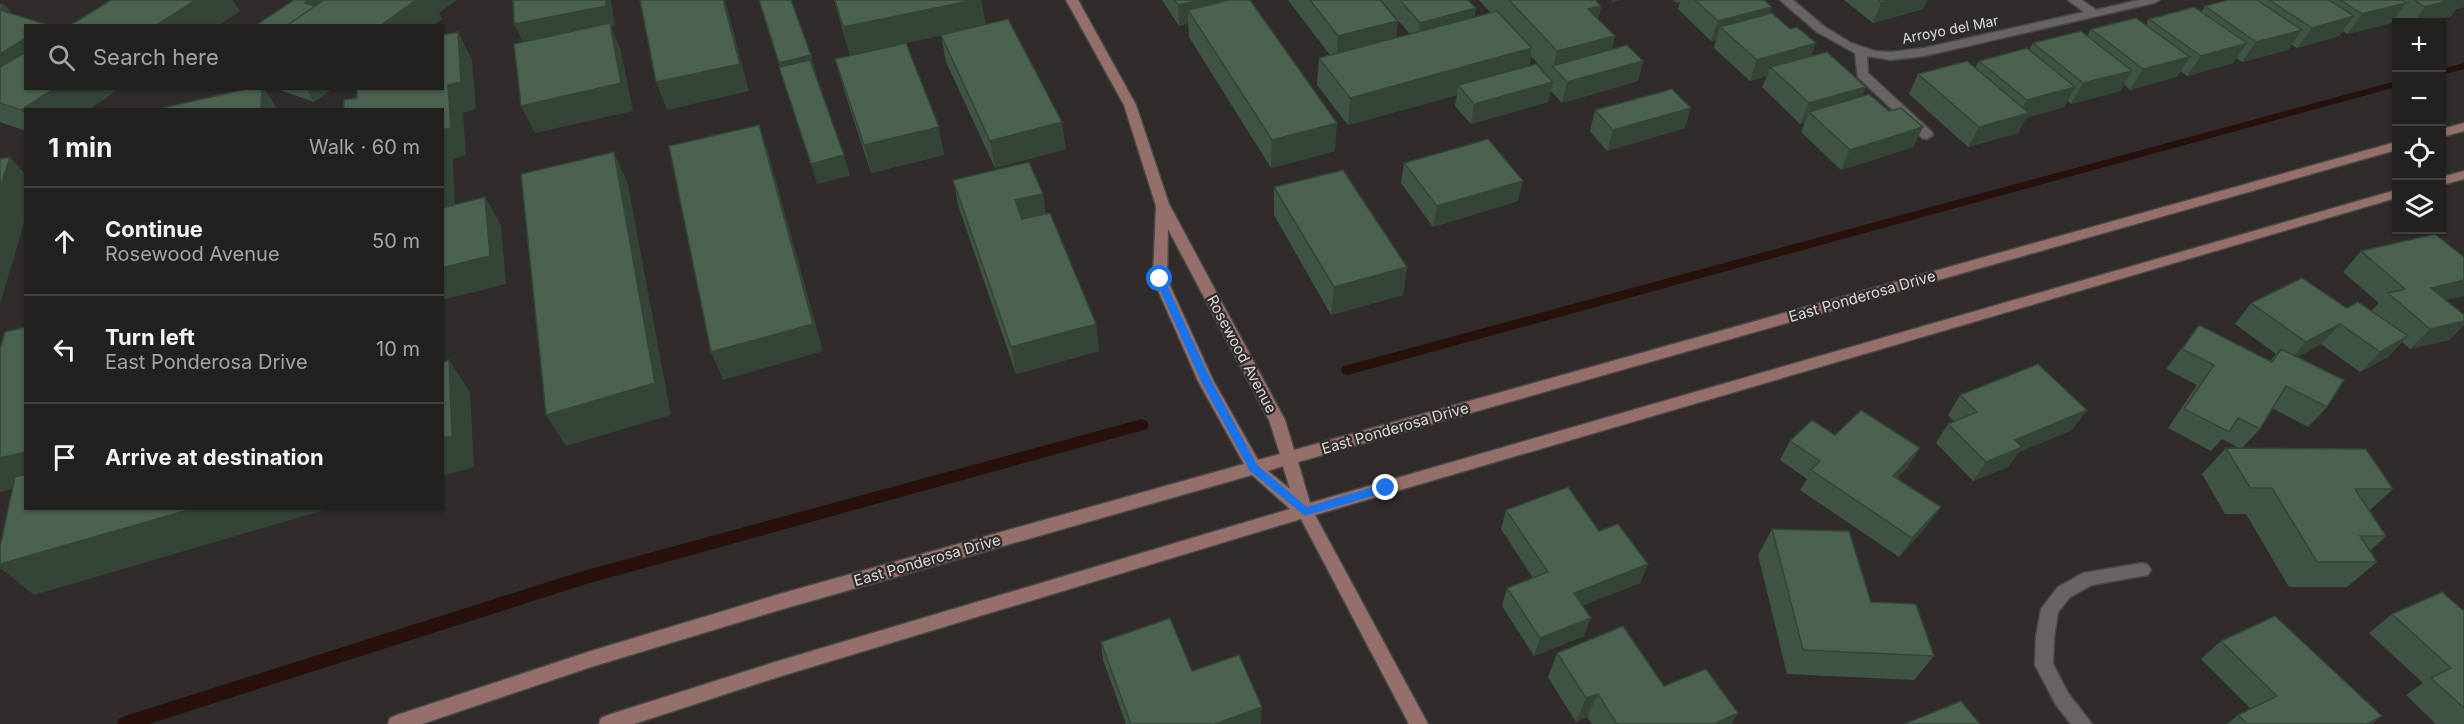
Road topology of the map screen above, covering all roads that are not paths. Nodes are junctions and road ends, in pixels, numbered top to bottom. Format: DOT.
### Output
graph roads {
  1 [pos="1072,0"];
  2 [pos="1786,0"];
  3 [pos="2074,0"];
  4 [pos="2154,0"];
  5 [pos="2094,14"];
  6 [pos="1861,52"];
  7 [pos="2464,127"];
  8 [pos="2446,132"];
  9 [pos="1927,135"];
  10 [pos="2392,147"];
  11 [pos="2464,175"];
  12 [pos="2446,180"];
  13 [pos="2392,195"];
  14 [pos="1162,204"];
  15 [pos="1289,457"];
  16 [pos="1254,468"];
  17 [pos="1305,512"];
  18 [pos="2142,570"];
  19 [pos="397,724"];
  20 [pos="608,724"];
  21 [pos="1419,724"];
  22 [pos="2083,724"];
  1 -- 14 [label="main road, Rosewood Avenue"];
  2 -- 6 [label="street, Arroyo del Mar"];
  3 -- 5 [label="street"];
  4 -- 5 [label="street, Arroyo del Mar"];
  5 -- 6 [label="street, Arroyo del Mar"];
  6 -- 9 [label="street"];
  7 -- 8 [label="main road"];
  10 -- 15 [label="main road, East Ponderosa Drive"];
  11 -- 12 [label="main road"];
  13 -- 17 [label="main road"];
  14 -- 15 [label="main road, Rosewood Avenue"];
  14 -- 16 [label="main road, Rosewood Avenue"];
  15 -- 16 [label="main road, East Ponderosa Drive"];
  15 -- 17 [label="main road, Rosewood Avenue"];
  16 -- 17 [label="main road, Rosewood Avenue"];
  16 -- 19 [label="main road, East Ponderosa Drive"];
  17 -- 20 [label="main road"];
  17 -- 21 [label="main road, Rosewood Avenue"];
  18 -- 22 [label="street"];
}
